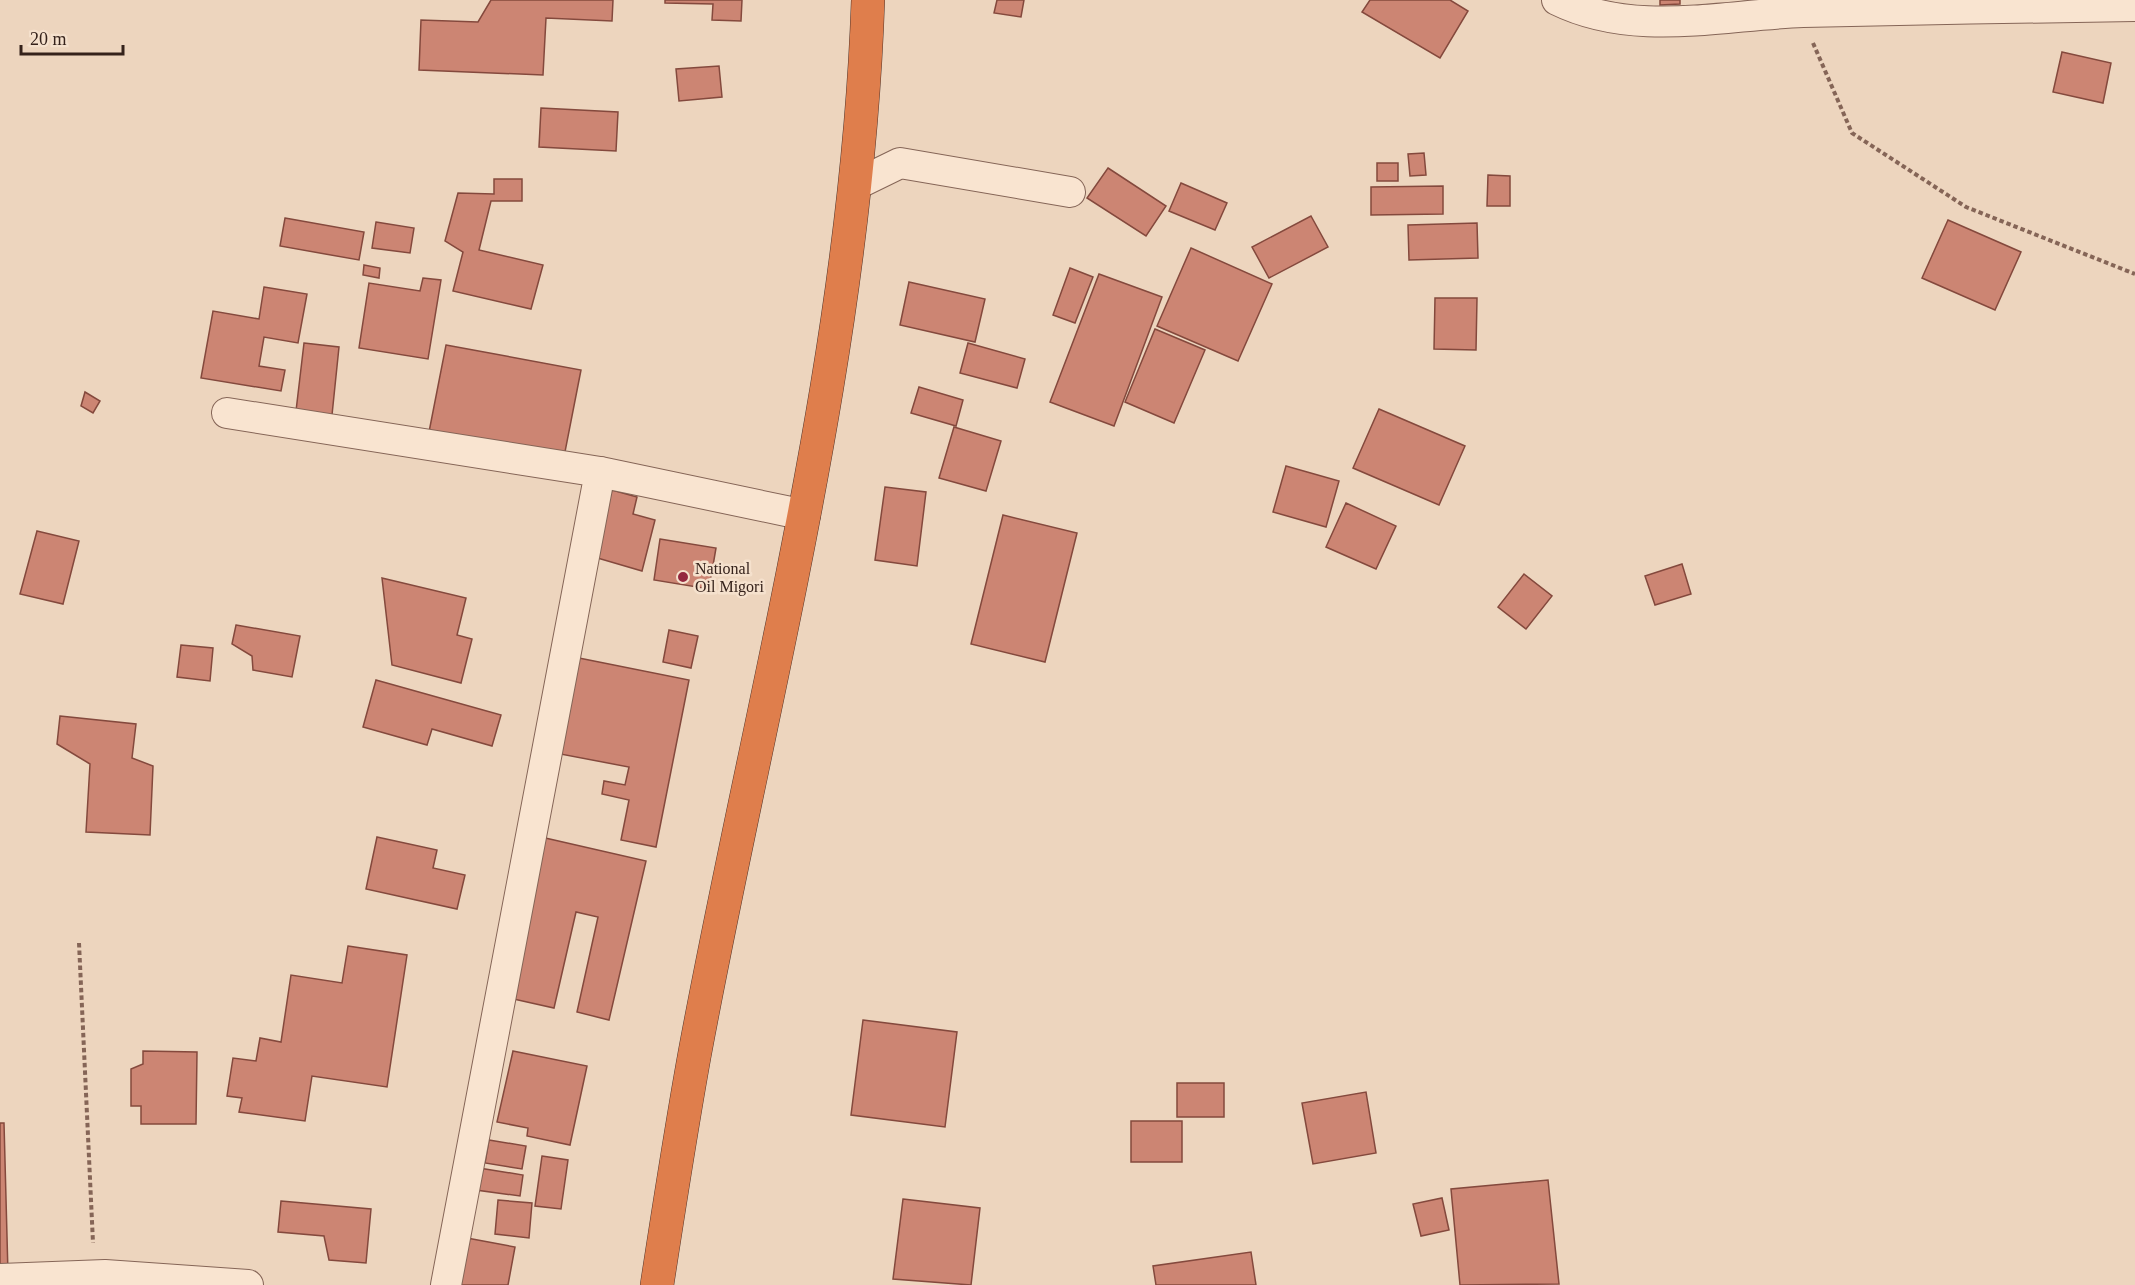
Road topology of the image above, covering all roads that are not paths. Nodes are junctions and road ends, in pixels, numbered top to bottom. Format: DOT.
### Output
graph roads {
  1 [pos="868,0"];
  2 [pos="1557,0"];
  3 [pos="2135,6"];
  4 [pos="857,184"];
  5 [pos="1070,192"];
  6 [pos="227,413"];
  7 [pos="600,472"];
  8 [pos="805,516"];
  9 [pos="0,1280"];
  10 [pos="248,1285"];
  11 [pos="446,1285"];
  12 [pos="657,1285"];
  1 -- 4 [label="highway"];
  2 -- 3 [label="street"];
  4 -- 5 [label="street"];
  4 -- 8 [label="highway"];
  6 -- 7 [label="street"];
  7 -- 8 [label="street"];
  7 -- 11 [label="street"];
  8 -- 12 [label="highway"];
  9 -- 10 [label="street"];
}
